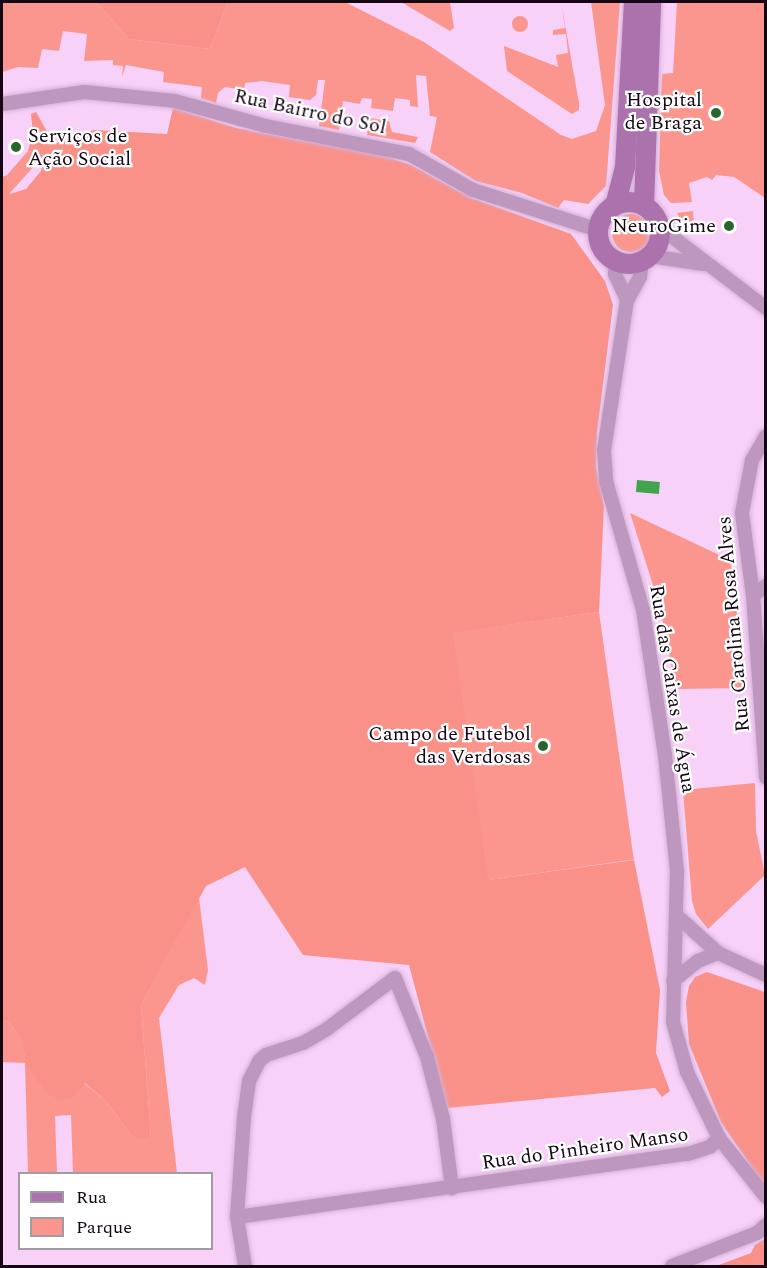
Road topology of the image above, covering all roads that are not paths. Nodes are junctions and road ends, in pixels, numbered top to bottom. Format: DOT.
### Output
graph roads {
  1 [pos="634,2"];
  2 [pos="651,2"];
  3 [pos="2,104"];
  4 [pos="615,206"];
  5 [pos="644,206"];
  6 [pos="658,226"];
  7 [pos="598,230"];
  8 [pos="646,259"];
  9 [pos="616,262"];
  10 [pos="703,264"];
  11 [pos="627,300"];
  12 [pos="765,308"];
  13 [pos="765,436"];
  14 [pos="765,586"];
  15 [pos="753,595"];
  16 [pos="765,778"];
  17 [pos="676,915"];
  18 [pos="718,953"];
  19 [pos="765,975"];
  20 [pos="673,981"];
  21 [pos="719,1138"];
  22 [pos="452,1188"];
  23 [pos="765,1197"];
  24 [pos="237,1217"];
  25 [pos="765,1225"];
  26 [pos="245,1266"];
  27 [pos="672,1266"];
  1 -- 4 [label="street"];
  2 -- 5 [label="street"];
  3 -- 7 [label="street, Rua Bairro do Sol"];
  4 -- 5 [label="street"];
  4 -- 7 [label="street"];
  5 -- 6 [label="street"];
  6 -- 8 [label="street"];
  6 -- 10 [label="street"];
  7 -- 9 [label="street"];
  8 -- 9 [label="street"];
  8 -- 10 [label="street"];
  8 -- 11 [label="street, Rua das Caixas de Água"];
  9 -- 11 [label="street"];
  10 -- 12 [label="street"];
  11 -- 17 [label="street, Rua das Caixas de Água"];
  13 -- 15 [label="street, Rua Carolina Rosa Alves"];
  14 -- 15 [label="street"];
  15 -- 16 [label="street, Rua Carolina Rosa Alves"];
  17 -- 18 [label="street"];
  17 -- 20 [label="street, Rua das Caixas de Água"];
  18 -- 19 [label="street"];
  18 -- 20 [label="street"];
  20 -- 21 [label="street, Rua das Caixas de Água"];
  21 -- 22 [label="street, Rua do Pinheiro Manso"];
  21 -- 23 [label="street, Rua das Caixas de Água"];
  22 -- 24 [label="street, Rua do Pinheiro Manso"];
  22 -- 24 [label="street"];
  24 -- 26 [label="street"];
  25 -- 27 [label="street"];
}
